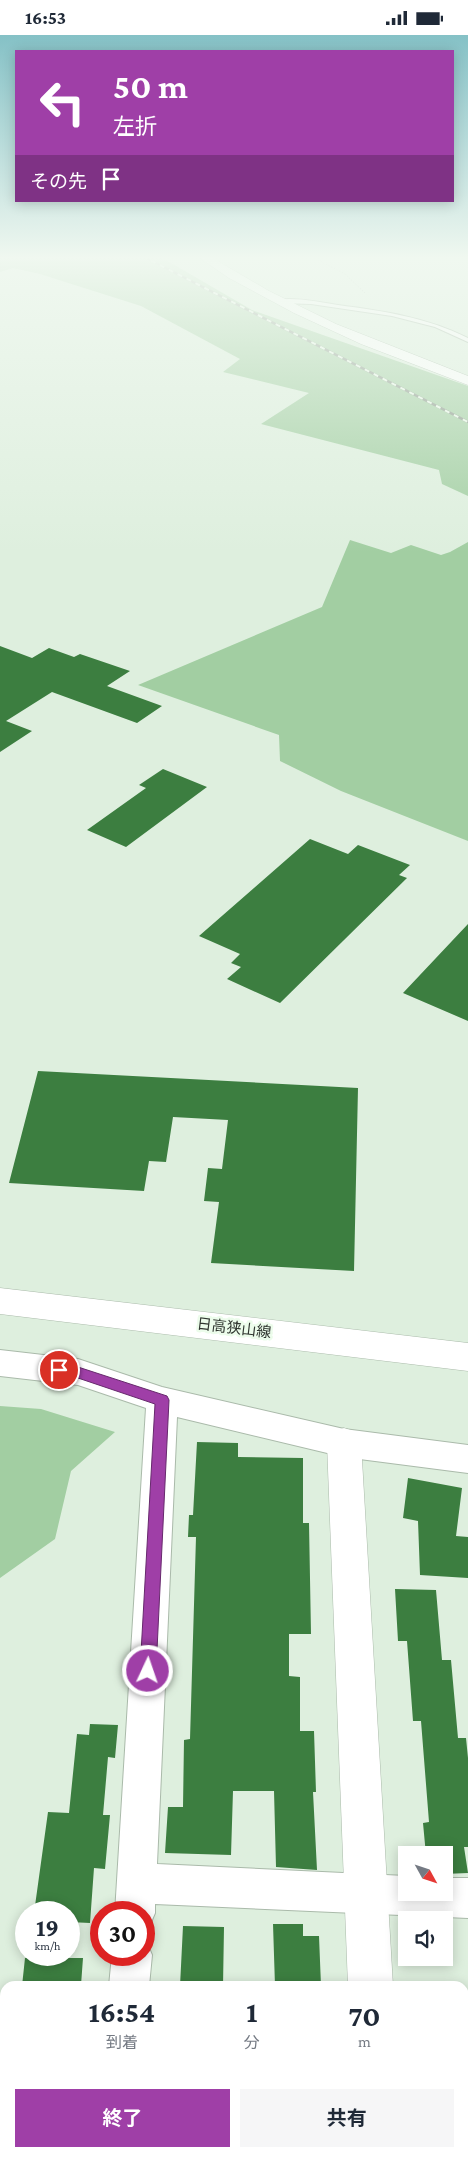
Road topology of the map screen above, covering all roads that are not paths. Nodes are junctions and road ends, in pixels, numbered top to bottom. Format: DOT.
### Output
graph roads {
  1 [pos="403,355"];
  2 [pos="468,381"];
  3 [pos="0,1301"];
  4 [pos="468,1357"];
  5 [pos="0,1363"];
  6 [pos="162,1400"];
  7 [pos="344,1443"];
  8 [pos="468,1459"];
  9 [pos="368,1895"];
  10 [pos="136,1898"];
  11 [pos="468,1898"];
  12 [pos="131,1966"];
  13 [pos="129,1981"];
  14 [pos="371,1981"];
  1 -- 2 [label="main road"];
  3 -- 4 [label="main road, 日高狭山線"];
  5 -- 6 [label="street"];
  6 -- 7 [label="street"];
  6 -- 10 [label="street"];
  7 -- 8 [label="street"];
  7 -- 9 [label="main road"];
  9 -- 10 [label="street"];
  9 -- 11 [label="street"];
  9 -- 14 [label="main road"];
  12 -- 13 [label="street"];
}
